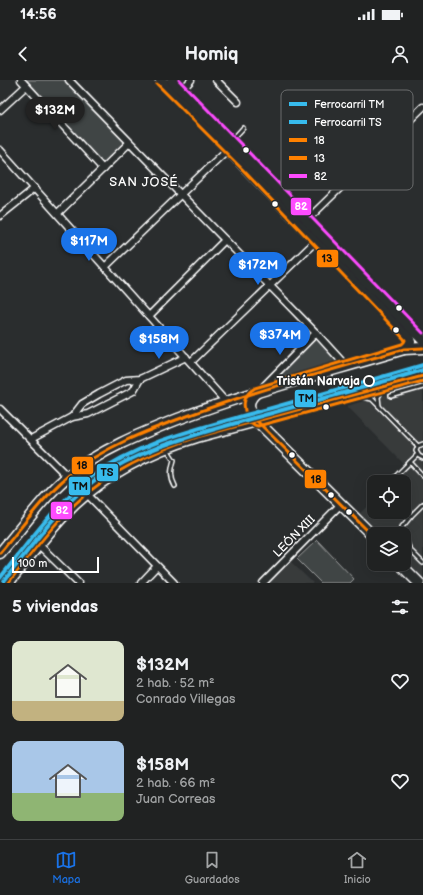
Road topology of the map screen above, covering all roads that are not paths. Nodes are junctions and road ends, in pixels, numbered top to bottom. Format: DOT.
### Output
graph roads {
  1 [pos="21,80"];
  2 [pos="69,80"];
  3 [pos="79,80"];
  4 [pos="161,80"];
  5 [pos="172,80"];
  6 [pos="191,80"];
  7 [pos="216,80"];
  8 [pos="74,85"];
  9 [pos="26,86"];
  10 [pos="182,90"];
  11 [pos="238,102"];
  12 [pos="423,107"];
  13 [pos="0,110"];
  14 [pos="413,117"];
  15 [pos="243,128"];
  16 [pos="129,143"];
  17 [pos="231,144"];
  18 [pos="0,150"];
  19 [pos="103,169"];
  20 [pos="35,188"];
  21 [pos="338,190"];
  22 [pos="180,194"];
  23 [pos="58,214"];
  24 [pos="0,216"];
  25 [pos="305,222"];
  26 [pos="319,238"];
  27 [pos="225,240"];
  28 [pos="105,267"];
  29 [pos="270,286"];
  30 [pos="149,316"];
  31 [pos="316,333"];
  32 [pos="423,340"];
  33 [pos="423,348"];
  34 [pos="404,350"];
  35 [pos="186,357"];
  36 [pos="191,362"];
  37 [pos="347,367"];
  38 [pos="423,376"];
  39 [pos="140,379"];
  40 [pos="399,383"];
  41 [pos="423,387"];
  42 [pos="258,392"];
  43 [pos="391,396"];
  44 [pos="345,398"];
  45 [pos="224,401"];
  46 [pos="0,408"];
  47 [pos="380,408"];
  48 [pos="72,417"];
  49 [pos="257,421"];
  50 [pos="31,440"];
  51 [pos="423,444"];
  52 [pos="418,446"];
  53 [pos="166,447"];
  54 [pos="417,455"];
  55 [pos="423,458"];
  56 [pos="410,462"];
  57 [pos="397,475"];
  58 [pos="423,476"];
  59 [pos="68,477"];
  60 [pos="175,486"];
  61 [pos="86,494"];
  62 [pos="341,504"];
  63 [pos="423,504"];
  64 [pos="411,516"];
  65 [pos="409,519"];
  66 [pos="402,527"];
  67 [pos="367,530"];
  68 [pos="39,545"];
  69 [pos="411,551"];
  70 [pos="0,553"];
  71 [pos="423,563"];
  72 [pos="157,566"];
  73 [pos="407,571"];
  74 [pos="8,583"];
  75 [pos="78,583"];
  76 [pos="141,583"];
  77 [pos="174,583"];
  78 [pos="263,583"];
  79 [pos="419,583"];
  1 -- 9 [label="street"];
  2 -- 8 [label="street"];
  3 -- 8 [label="street"];
  4 -- 17 [label="main road"];
  5 -- 10 [label="main road"];
  6 -- 10 [label="street"];
  7 -- 11 [label="street"];
  8 -- 16 [label="street"];
  9 -- 13 [label="street"];
  9 -- 19 [label="street"];
  10 -- 17 [label="main road"];
  12 -- 14 [label="street"];
  15 -- 17 [label="lane"];
  16 -- 19 [label="street"];
  16 -- 22 [label="street"];
  17 -- 22 [label="street"];
  17 -- 25 [label="main road"];
  18 -- 20 [label="street"];
  19 -- 23 [label="street"];
  20 -- 23 [label="street"];
  20 -- 24 [label="street"];
  21 -- 25 [label="street"];
  22 -- 27 [label="street"];
  22 -- 28 [label="street"];
  23 -- 28 [label="street"];
  25 -- 26 [label="main road"];
  26 -- 29 [label="street"];
  26 -- 32 [label="main road"];
  26 -- 34 [label="main road"];
  27 -- 29 [label="street"];
  27 -- 30 [label="street"];
  28 -- 30 [label="street"];
  29 -- 31 [label="street"];
  29 -- 36 [label="street"];
  30 -- 35 [label="street"];
  31 -- 37 [label="street"];
  31 -- 42 [label="street"];
  33 -- 34 [label="main road"];
  34 -- 37 [label="main road"];
  35 -- 36 [label="street"];
  35 -- 39 [label="street"];
  36 -- 45 [label="street"];
  37 -- 42 [label="main road"];
  38 -- 40 [label="main road"];
  39 -- 48 [label="street"];
  39 -- 48 [label="street"];
  40 -- 44 [label="main road"];
  40 -- 47 [label="lane"];
  41 -- 43 [label="lane"];
  42 -- 45 [label="main road"];
  42 -- 49 [label="main road"];
  44 -- 47 [label="lane"];
  44 -- 49 [label="main road"];
  45 -- 59 [label="main road"];
  46 -- 50 [label="street"];
  47 -- 52 [label="lane"];
  48 -- 50 [label="street"];
  49 -- 53 [label="main road"];
  49 -- 62 [label="main road"];
  50 -- 59 [label="street"];
  51 -- 52 [label="lane"];
  52 -- 54 [label="lane"];
  53 -- 60 [label="lane"];
  53 -- 61 [label="main road"];
  54 -- 55 [label="lane"];
  54 -- 56 [label="lane"];
  56 -- 57 [label="lane"];
  56 -- 58 [label="lane"];
  59 -- 70 [label="main road"];
  61 -- 68 [label="main road"];
  61 -- 72 [label="street"];
  62 -- 67 [label="main road"];
  62 -- 78 [label="street, LEÓN XIII"];
  63 -- 64 [label="lane"];
  65 -- 66 [label="lane"];
  68 -- 74 [label="main road"];
  68 -- 75 [label="street"];
  69 -- 71 [label="lane"];
  72 -- 76 [label="street"];
  72 -- 77 [label="street"];
  73 -- 79 [label="main road"];
}
